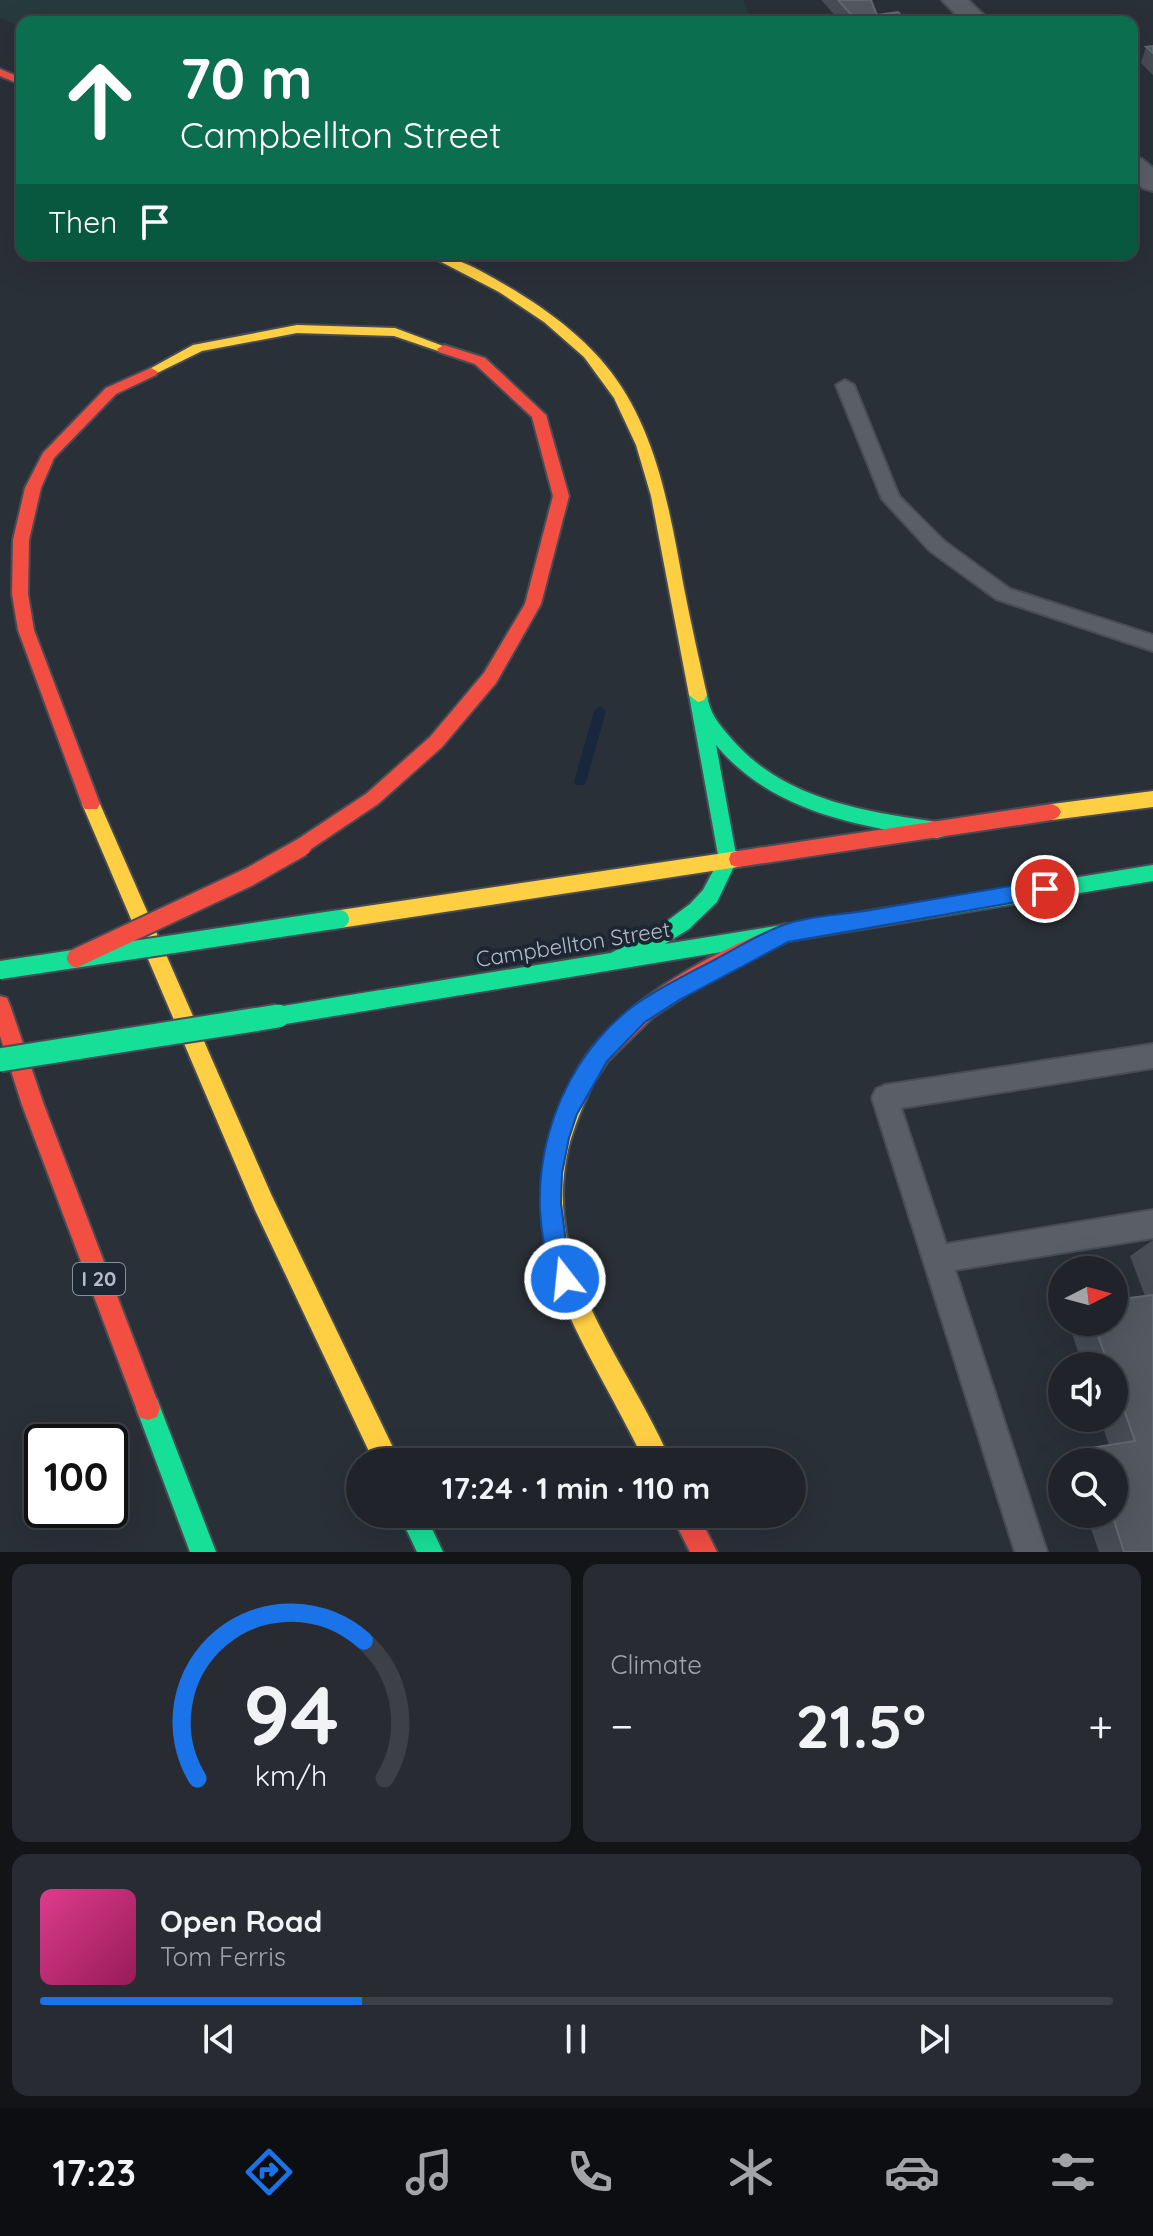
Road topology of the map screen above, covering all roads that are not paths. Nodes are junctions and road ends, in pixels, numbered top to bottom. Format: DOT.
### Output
graph roads {
  1 [pos="954,0"];
  2 [pos="971,16"];
  3 [pos="445,260"];
  4 [pos="845,385"];
  5 [pos="1153,643"];
  6 [pos="704,718"];
  7 [pos="1153,799"];
  8 [pos="937,830"];
  9 [pos="728,860"];
  10 [pos="1153,873"];
  11 [pos="144,926"];
  12 [pos="144,926"];
  13 [pos="144,926"];
  14 [pos="144,926"];
  15 [pos="785,933"];
  16 [pos="76,958"];
  17 [pos="612,962"];
  18 [pos="0,970"];
  19 [pos="0,1005"];
  20 [pos="1153,1056"];
  21 [pos="0,1060"];
  22 [pos="1153,1224"];
  23 [pos="937,1259"];
  24 [pos="380,1448"];
  25 [pos="651,1448"];
  26 [pos="419,1528"];
  27 [pos="691,1528"];
  28 [pos="203,1552"];
  29 [pos="430,1552"];
  30 [pos="704,1552"];
  31 [pos="1031,1552"];
  1 -- 2 [label="street"];
  3 -- 6 [label="main road"];
  4 -- 5 [label="lane"];
  6 -- 8 [label="main road"];
  6 -- 9 [label="main road"];
  7 -- 8 [label="main road"];
  8 -- 9 [label="main road"];
  9 -- 16 [label="main road, bridge"];
  9 -- 17 [label="main road"];
  10 -- 15 [label="main road, Campbellton Street"];
  11 -- 16 [label="main road, bridge"];
  12 -- 13 [label="main road, bridge"];
  14 -- 24 [label="main road, bridge"];
  15 -- 17 [label="main road, Campbellton Street"];
  15 -- 25 [label="main road"];
  16 -- 18 [label="main road, bridge"];
  17 -- 21 [label="main road, Campbellton Street, bridge"];
  19 -- 28 [label="main road, I 20"];
  20 -- 23 [label="lane"];
  22 -- 23 [label="lane"];
  23 -- 31 [label="lane"];
  26 -- 29 [label="main road"];
  27 -- 30 [label="main road"];
}
